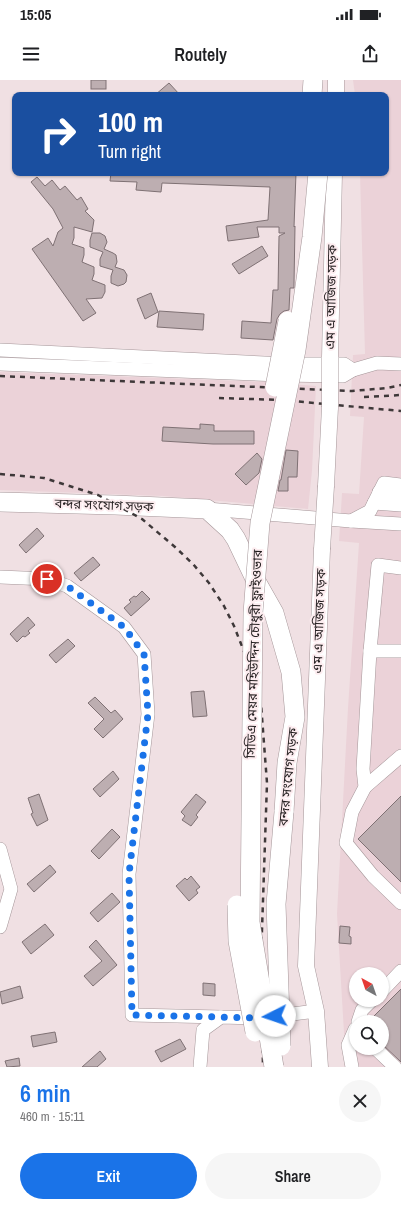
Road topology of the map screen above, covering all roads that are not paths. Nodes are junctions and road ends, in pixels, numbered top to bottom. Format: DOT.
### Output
graph roads {
  1 [pos="313,80"];
  2 [pos="325,80"];
  3 [pos="336,80"];
  4 [pos="312,92"];
  5 [pos="324,92"];
  6 [pos="336,92"];
  7 [pos="306,176"];
  8 [pos="318,176"];
  9 [pos="334,176"];
  10 [pos="0,350"];
  11 [pos="0,364"];
  12 [pos="401,364"];
  13 [pos="353,370"];
  14 [pos="401,485"];
  15 [pos="379,493"];
  16 [pos="401,494"];
  17 [pos="0,502"];
  18 [pos="401,505"];
  19 [pos="207,509"];
  20 [pos="401,515"];
  21 [pos="351,521"];
  22 [pos="401,524"];
  23 [pos="401,532"];
  24 [pos="401,568"];
  25 [pos="0,578"];
  26 [pos="370,651"];
  27 [pos="401,651"];
  28 [pos="401,756"];
  29 [pos="365,787"];
  30 [pos="0,848"];
  31 [pos="401,903"];
  32 [pos="0,927"];
  33 [pos="401,971"];
  34 [pos="389,984"];
  35 [pos="316,1011"];
  36 [pos="221,1017"];
  37 [pos="350,1055"];
  38 [pos="382,1055"];
  39 [pos="200,1067"];
  40 [pos="261,1067"];
  41 [pos="274,1067"];
  42 [pos="284,1067"];
  43 [pos="320,1067"];
  44 [pos="352,1067"];
  45 [pos="395,1067"];
  1 -- 4 [label="highway"];
  2 -- 5 [label="highway"];
  3 -- 6 [label="main road"];
  7 -- 40 [label="highway, bridge"];
  8 -- 41 [label="highway, সিডিএ মেয়র মহিউদ্দিন চৌধুরী ফ্লাইওভার, bridge"];
  9 -- 35 [label="main road, এম এ আজিজ সড়ক, bridge"];
  10 -- 13 [label="street"];
  11 -- 13 [label="street"];
  12 -- 13 [label="street"];
  14 -- 15 [label="street"];
  15 -- 16 [label="street"];
  15 -- 18 [label="street"];
  15 -- 21 [label="street"];
  17 -- 19 [label="highway, বন্দর সংযোগ সড়ক"];
  19 -- 21 [label="street, বন্দর সংযোগ সড়ক"];
  19 -- 42 [label="highway, বন্দর সংযোগ সড়ক, bridge"];
  20 -- 21 [label="street"];
  21 -- 22 [label="street"];
  21 -- 23 [label="street"];
  24 -- 26 [label="street"];
  25 -- 36 [label="street"];
  26 -- 27 [label="street"];
  26 -- 29 [label="street"];
  28 -- 29 [label="street"];
  29 -- 31 [label="street"];
  30 -- 32 [label="street"];
  33 -- 34 [label="street"];
  35 -- 36 [label="street"];
  35 -- 43 [label="main road, এম এ আজিজ সড়ক"];
  36 -- 39 [label="street"];
  37 -- 44 [label="street"];
  38 -- 45 [label="street"];
}
